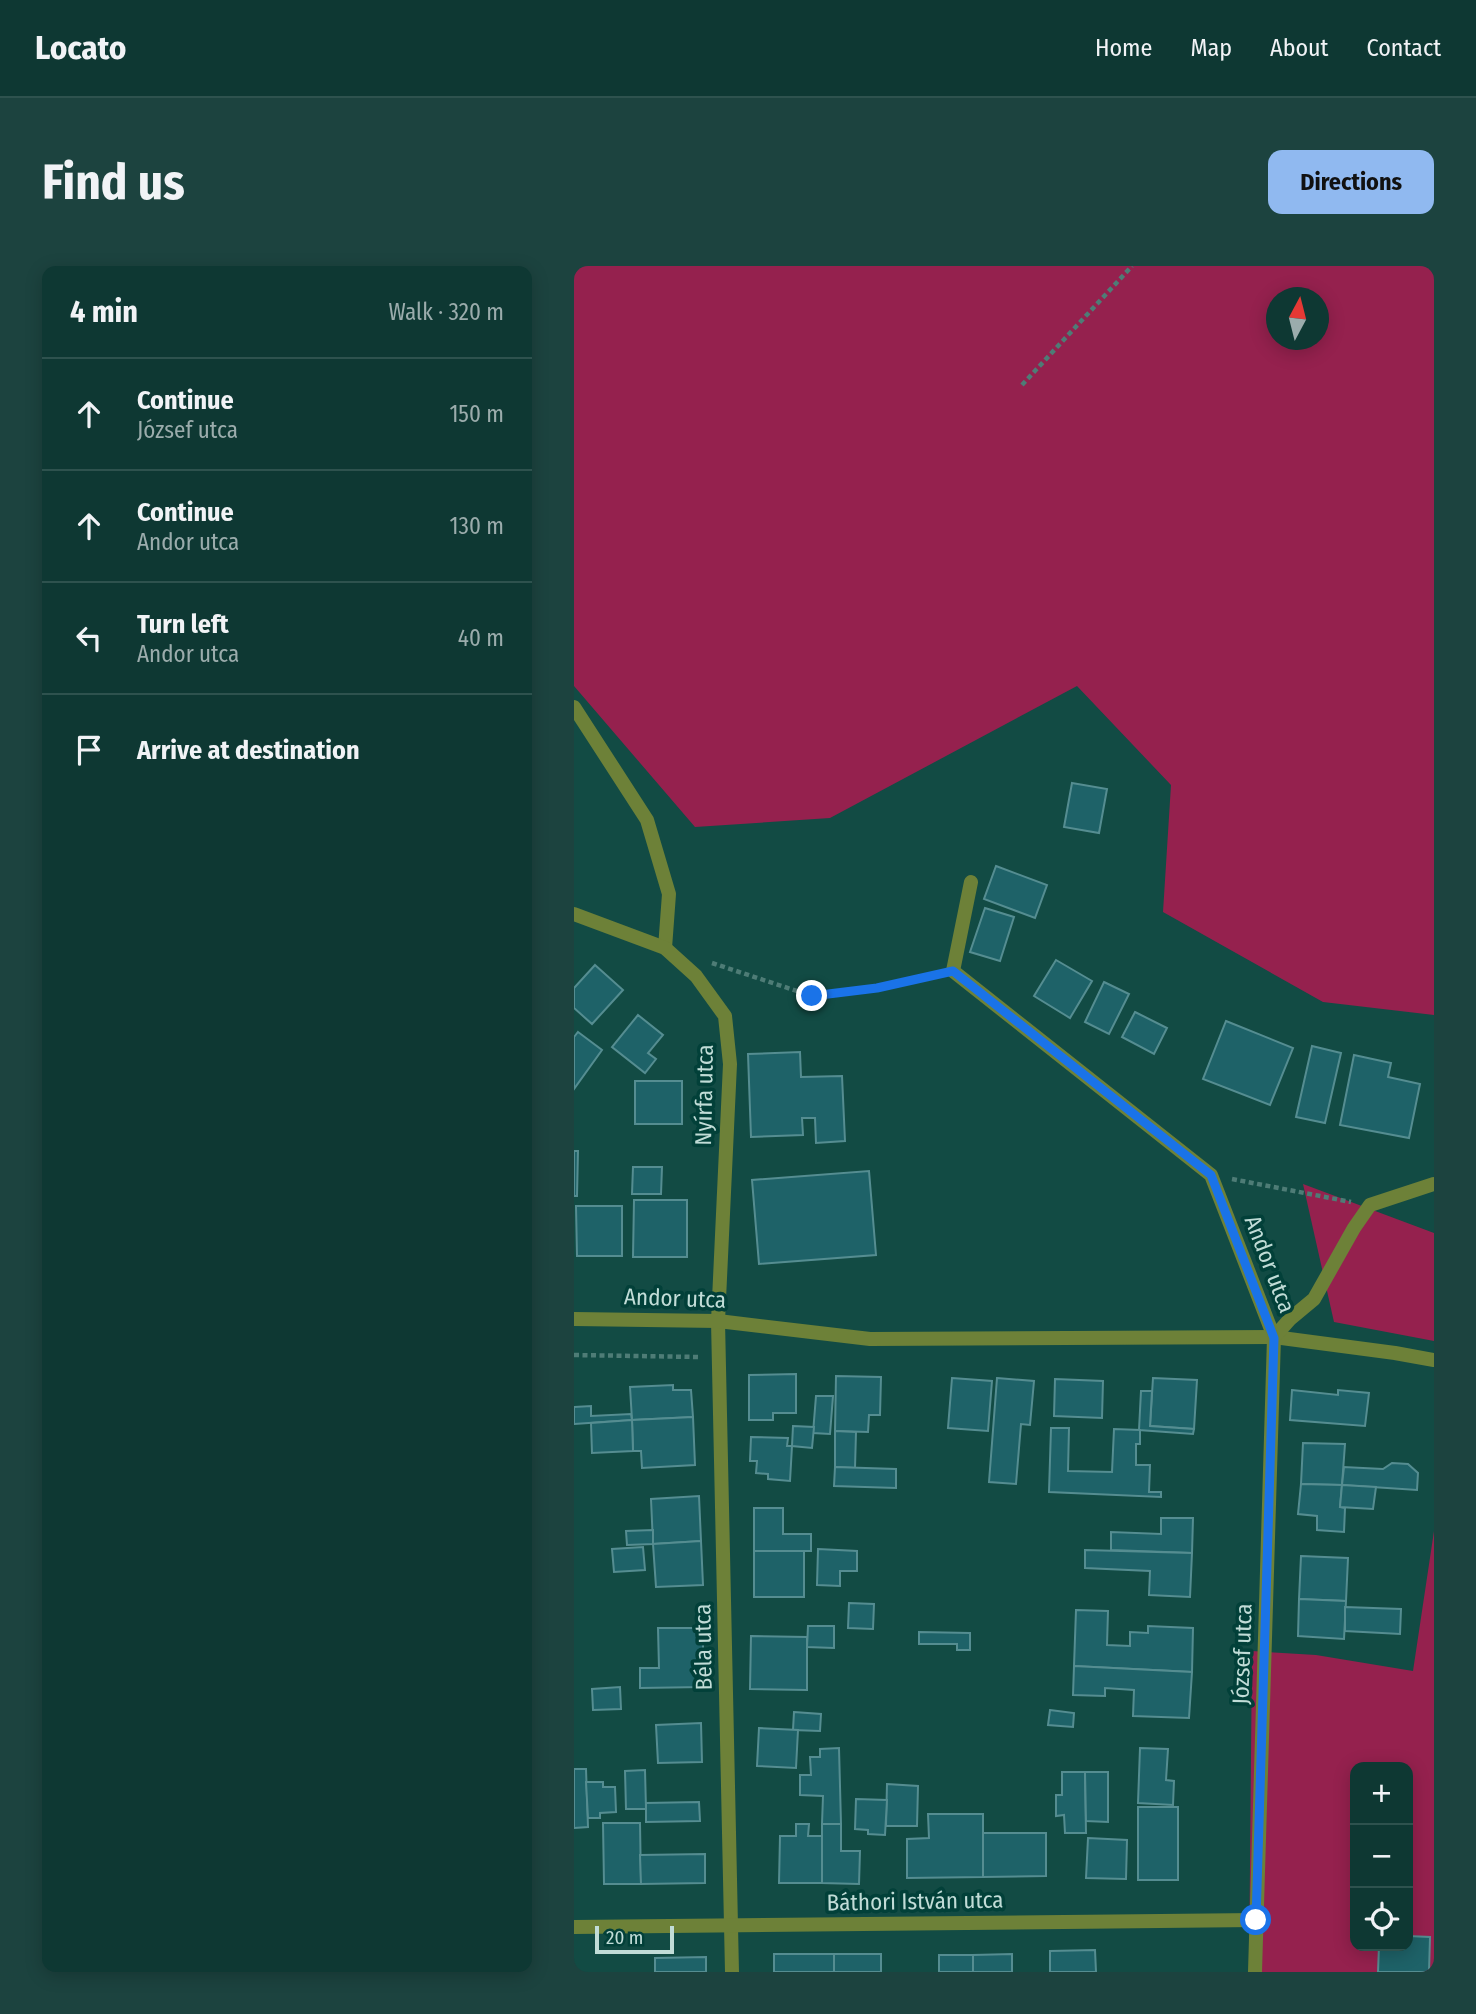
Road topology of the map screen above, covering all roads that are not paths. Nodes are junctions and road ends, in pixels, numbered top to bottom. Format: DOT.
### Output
graph roads {
  1 [pos="574,707"];
  2 [pos="971,882"];
  3 [pos="574,915"];
  4 [pos="665,948"];
  5 [pos="1434,1184"];
  6 [pos="574,1319"];
  7 [pos="718,1321"];
  8 [pos="1274,1338"];
  9 [pos="1434,1360"];
  10 [pos="1256,1920"];
  11 [pos="732,1926"];
  12 [pos="574,1927"];
  13 [pos="732,1972"];
  14 [pos="1255,1972"];
  1 -- 4 [label="street"];
  2 -- 8 [label="street, Andor utca"];
  3 -- 4 [label="street, Nyírfa utca"];
  4 -- 7 [label="street, Nyírfa utca"];
  5 -- 8 [label="street"];
  6 -- 7 [label="street, Andor utca"];
  7 -- 8 [label="street, Andor utca"];
  7 -- 11 [label="street, Béla utca"];
  8 -- 9 [label="street"];
  8 -- 10 [label="street, József utca"];
  10 -- 11 [label="street, Báthori István utca"];
  10 -- 14 [label="street, József utca"];
  11 -- 12 [label="street, Báthori István utca"];
  11 -- 13 [label="street, Béla utca"];
}
